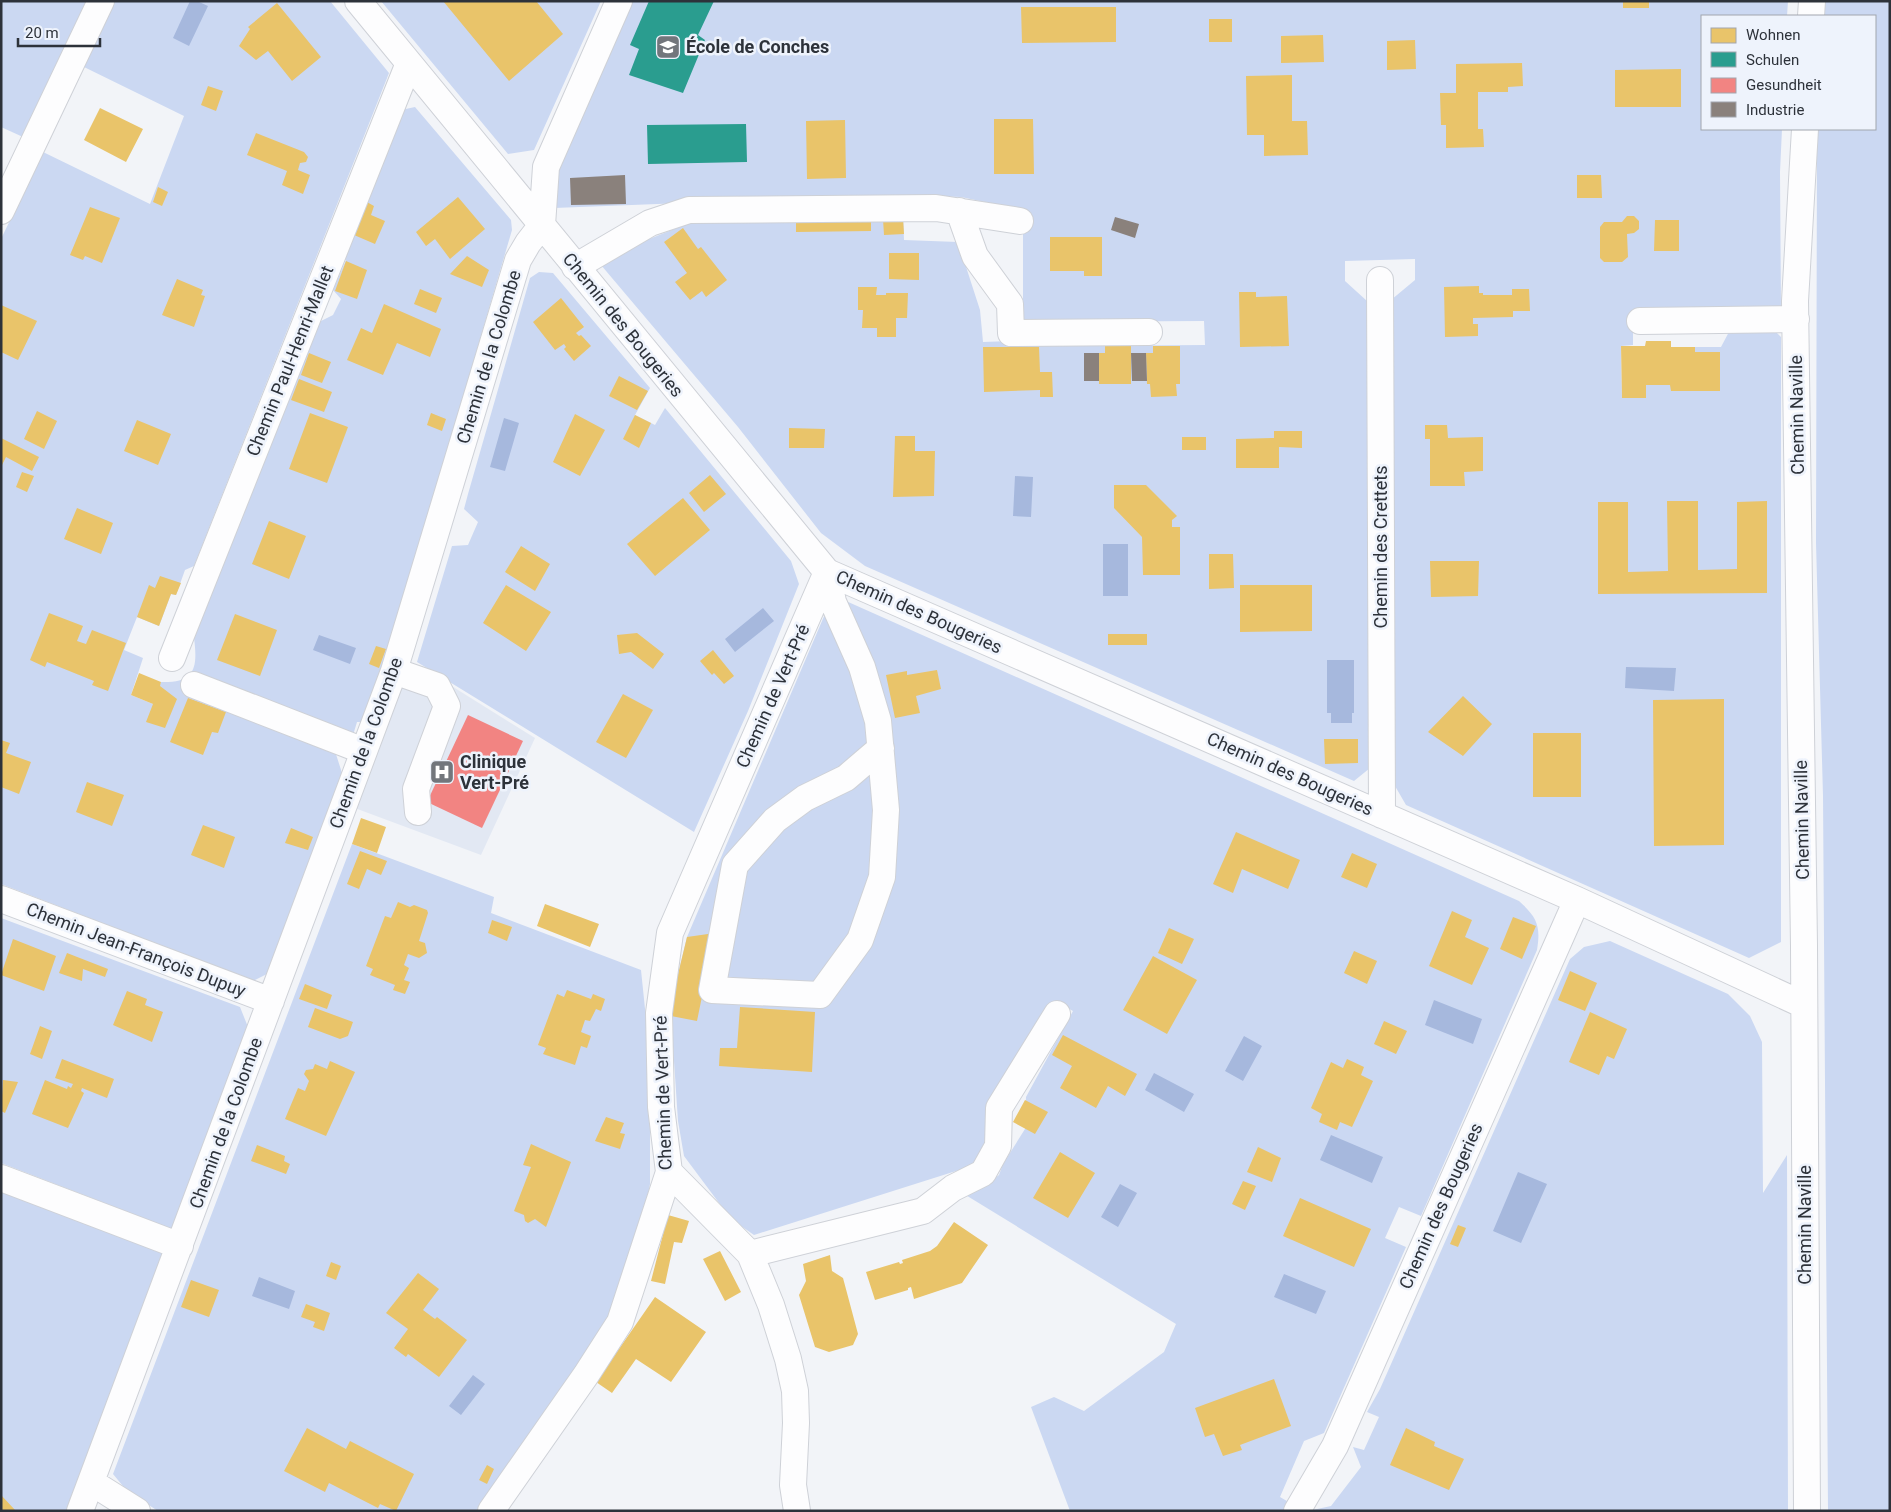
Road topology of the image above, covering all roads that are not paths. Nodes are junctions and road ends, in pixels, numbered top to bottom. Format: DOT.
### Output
graph roads {
  1 [pos="102,1"];
  2 [pos="358,1"];
  3 [pos="619,1"];
  4 [pos="1812,1"];
  5 [pos="1811,15"];
  6 [pos="409,63"];
  7 [pos="1805,130"];
  8 [pos="1,211"];
  9 [pos="959,211"];
  10 [pos="1020,221"];
  11 [pos="542,225"];
  12 [pos="575,267"];
  13 [pos="1380,280"];
  14 [pos="1796,320"];
  15 [pos="1640,321"];
  16 [pos="1149,332"];
  17 [pos="827,572"];
  18 [pos="172,658"];
  19 [pos="394,671"];
  20 [pos="194,685"];
  21 [pos="881,748"];
  22 [pos="364,751"];
  23 [pos="418,812"];
  24 [pos="1382,815"];
  25 [pos="1,899"];
  26 [pos="1577,900"];
  27 [pos="271,1001"];
  28 [pos="1804,1005"];
  29 [pos="1057,1014"];
  30 [pos="669,1172"];
  31 [pos="1,1178"];
  32 [pos="180,1246"];
  33 [pos="750,1254"];
  34 [pos="91,1482"];
  35 [pos="1298,1509"];
  36 [pos="80,1511"];
  37 [pos="137,1511"];
  38 [pos="491,1511"];
  39 [pos="797,1511"];
  40 [pos="1807,1511"];
  1 -- 8 [label="street"];
  2 -- 6 [label="street, Chemin des Bougeries"];
  3 -- 11 [label="street"];
  4 -- 5 [label="street"];
  6 -- 11 [label="street, Chemin des Bougeries"];
  6 -- 18 [label="street, Chemin Paul-Henri-Mallet"];
  7 -- 14 [label="street, Chemin Naville"];
  9 -- 10 [label="street"];
  9 -- 12 [label="street"];
  9 -- 16 [label="street"];
  11 -- 12 [label="street, Chemin des Bougeries"];
  11 -- 19 [label="street, Chemin de la Colombe"];
  12 -- 17 [label="street, Chemin des Bougeries"];
  13 -- 24 [label="street, Chemin des Crettets"];
  14 -- 15 [label="street"];
  14 -- 28 [label="street, Chemin Naville"];
  17 -- 21 [label="street"];
  17 -- 24 [label="street, Chemin des Bougeries"];
  17 -- 30 [label="street, Chemin de Vert-Pré"];
  19 -- 22 [label="street, Chemin de la Colombe"];
  19 -- 23 [label="street"];
  20 -- 22 [label="street"];
  21 -- 21 [label="street"];
  22 -- 27 [label="street, Chemin de la Colombe"];
  24 -- 26 [label="street, Chemin des Bougeries"];
  25 -- 27 [label="street, Chemin Jean-François Dupuy"];
  26 -- 28 [label="street, Chemin des Bougeries"];
  26 -- 35 [label="street, Chemin des Bougeries"];
  27 -- 32 [label="street, Chemin de la Colombe"];
  28 -- 40 [label="street, Chemin Naville"];
  29 -- 33 [label="street"];
  30 -- 33 [label="street"];
  30 -- 38 [label="street, Chemin de Vert-Pré"];
  31 -- 32 [label="street"];
  32 -- 34 [label="street, Chemin de la Colombe"];
  33 -- 39 [label="street"];
  34 -- 36 [label="street, Chemin de la Colombe"];
  34 -- 37 [label="street"];
}
